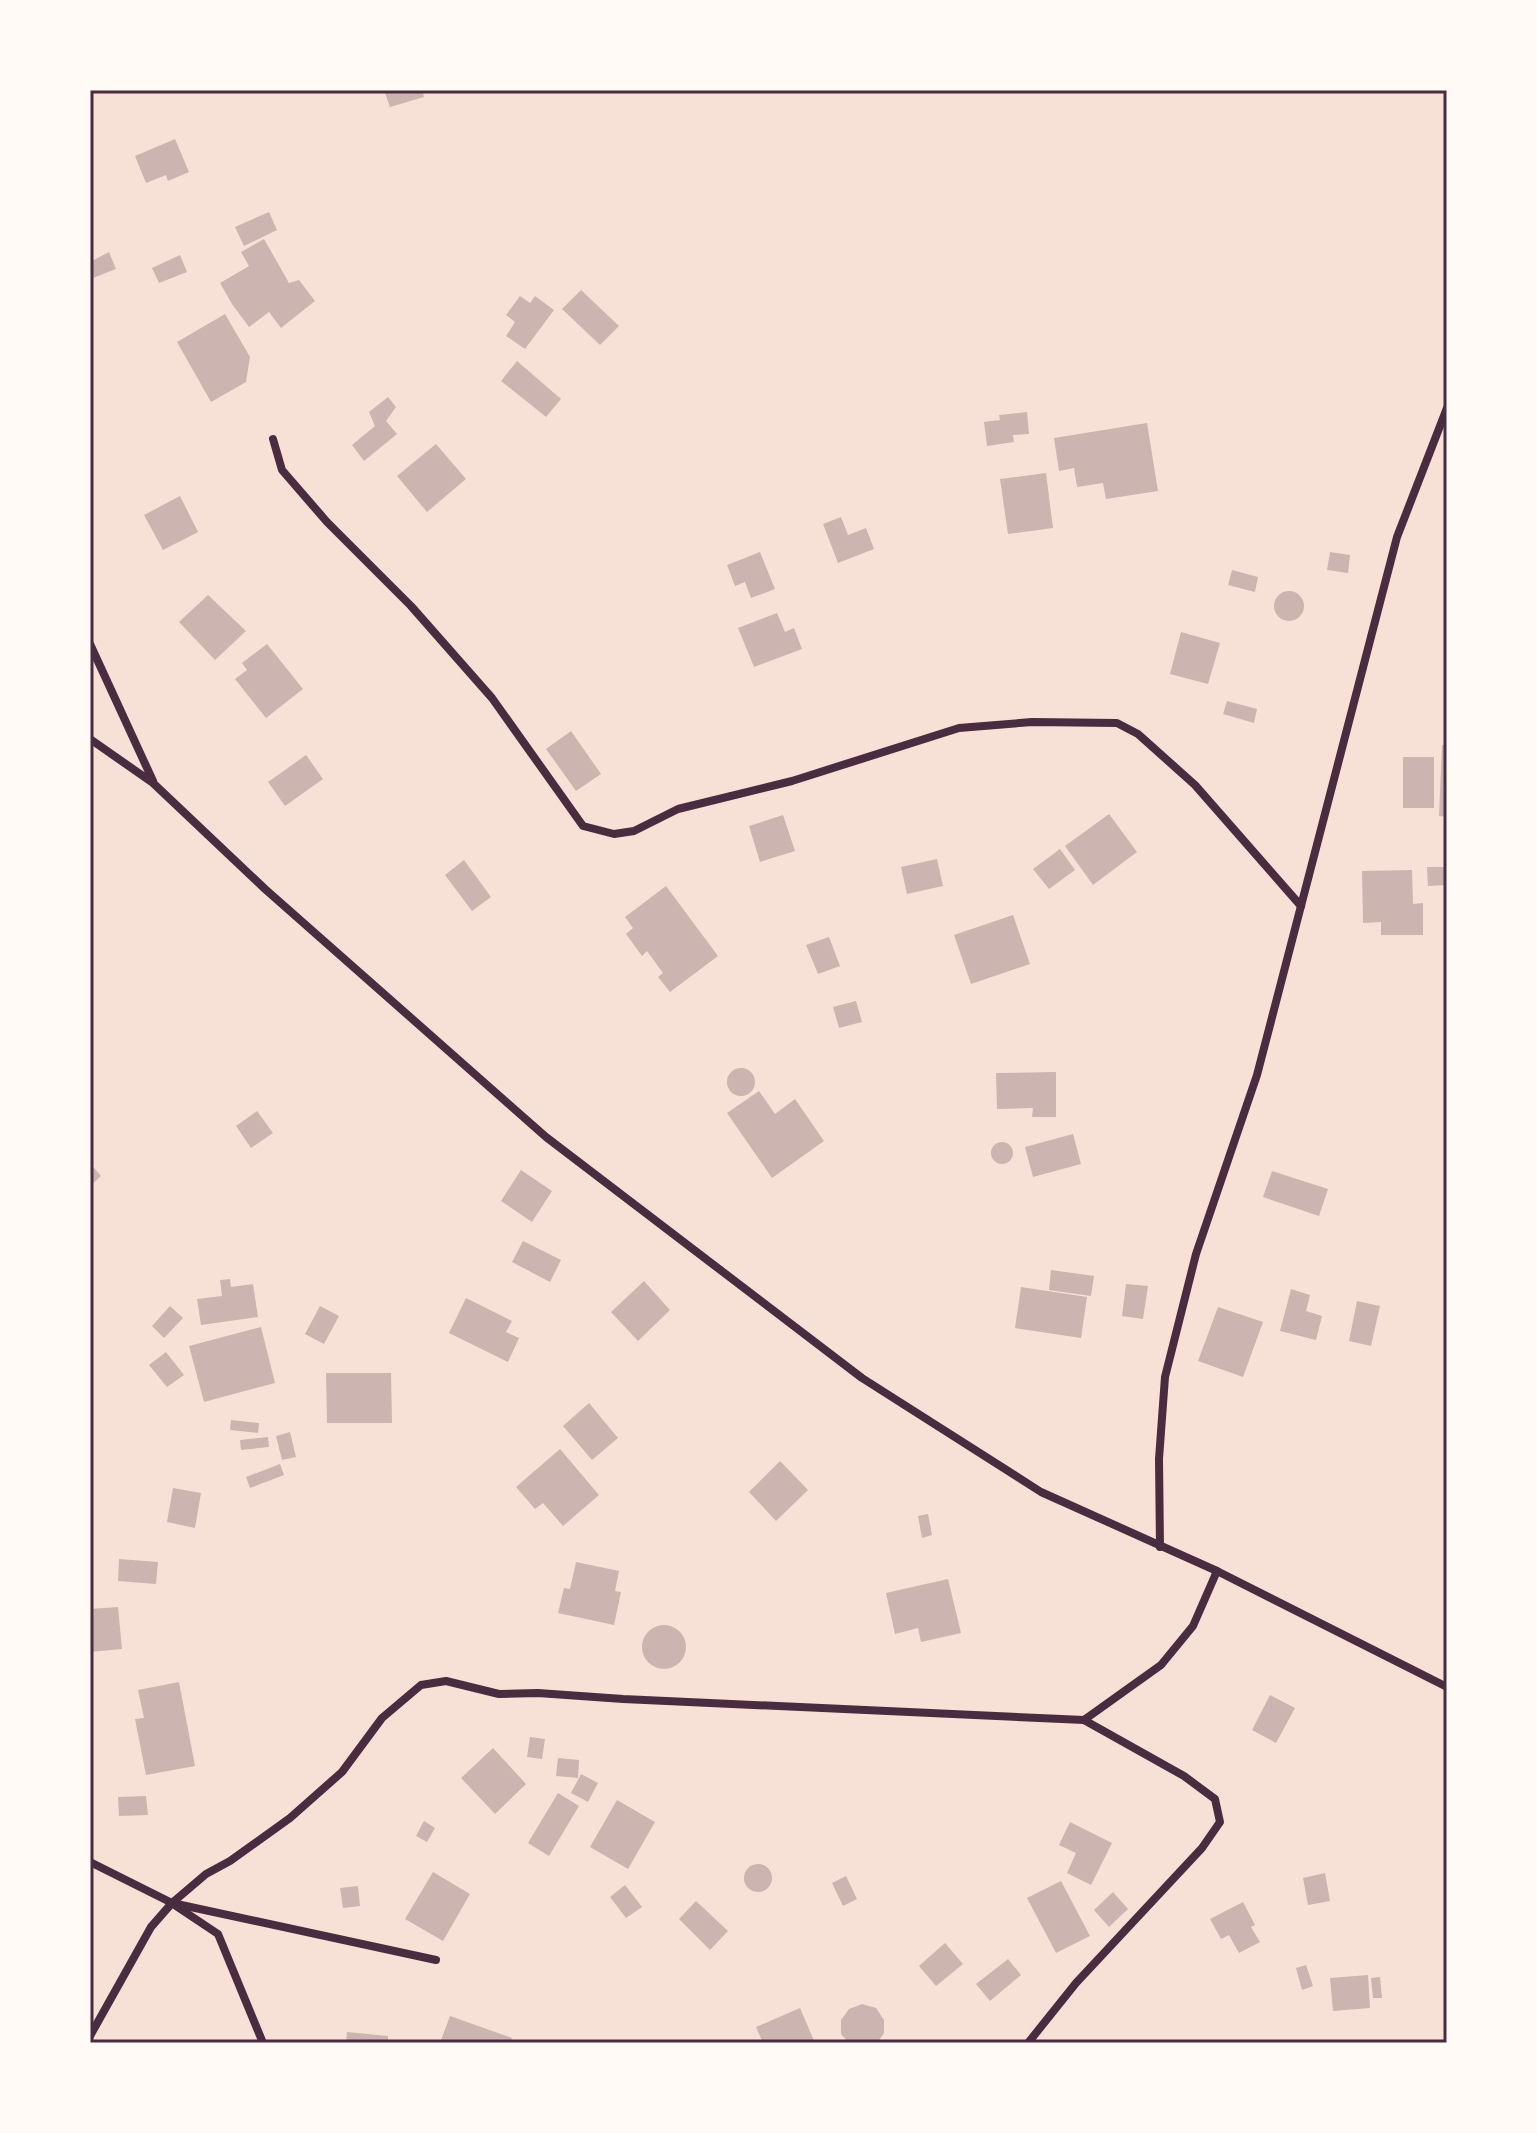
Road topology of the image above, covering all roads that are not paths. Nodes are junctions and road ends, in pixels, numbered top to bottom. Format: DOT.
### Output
graph roads {
  1 [pos="1447,408"];
  2 [pos="273,439"];
  3 [pos="90,644"];
  4 [pos="90,739"];
  5 [pos="153,783"];
  6 [pos="1301,906"];
  7 [pos="1160,1547"];
  8 [pos="1217,1571"];
  9 [pos="1447,1687"];
  10 [pos="1084,1720"];
  11 [pos="90,1862"];
  12 [pos="172,1903"];
  13 [pos="436,1960"];
  14 [pos="90,2036"];
  15 [pos="263,2043"];
  16 [pos="1028,2043"];
  1 -- 6 [label="street"];
  2 -- 6 [label="street"];
  3 -- 5 [label="street"];
  4 -- 5 [label="street"];
  5 -- 7 [label="street"];
  6 -- 7 [label="street"];
  7 -- 8 [label="street"];
  8 -- 9 [label="street"];
  8 -- 10 [label="street"];
  10 -- 12 [label="street"];
  10 -- 16 [label="street"];
  11 -- 12 [label="street"];
  12 -- 13 [label="street"];
  12 -- 14 [label="street"];
  12 -- 15 [label="street"];
}
